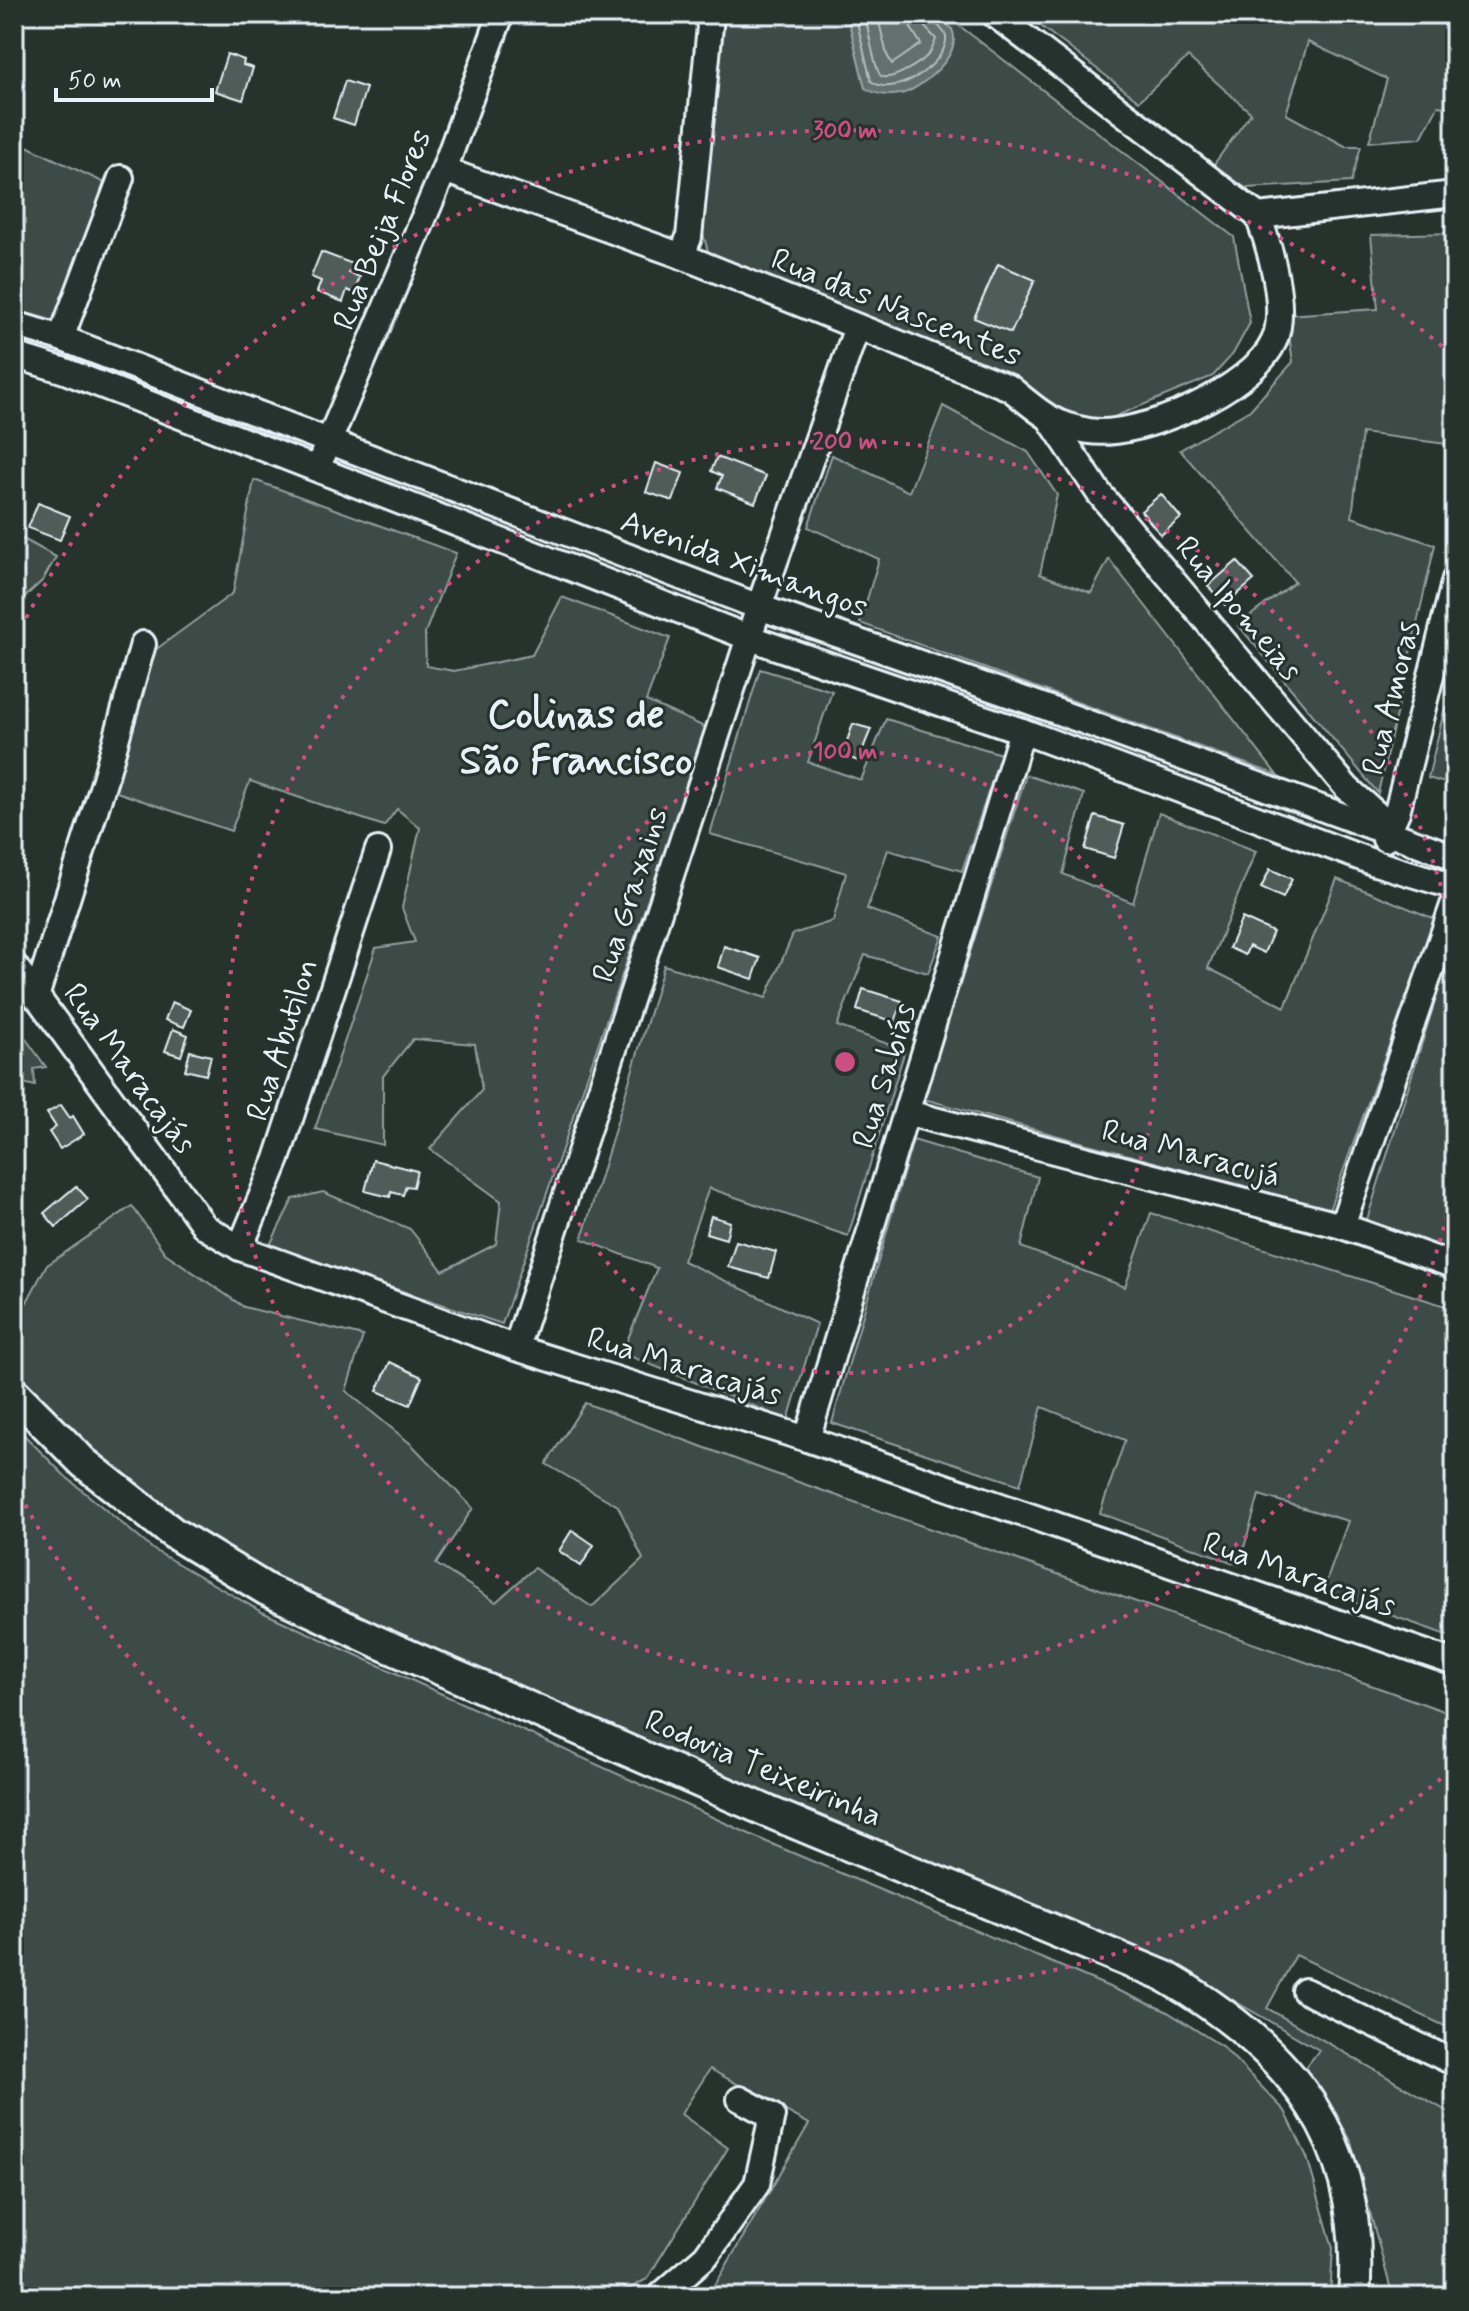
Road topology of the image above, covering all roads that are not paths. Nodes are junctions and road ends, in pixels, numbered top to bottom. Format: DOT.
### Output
graph roads {
  1 [pos="501,14"];
  2 [pos="707,14"];
  3 [pos="994,14"];
  4 [pos="444,170"];
  5 [pos="121,178"];
  6 [pos="1455,194"];
  7 [pos="1258,216"];
  8 [pos="682,256"];
  9 [pos="14,324"];
  10 [pos="857,327"];
  11 [pos="61,338"];
  12 [pos="14,355"];
  13 [pos="1051,421"];
  14 [pos="329,442"];
  15 [pos="317,468"];
  16 [pos="1455,579"];
  17 [pos="759,607"];
  18 [pos="750,638"];
  19 [pos="143,644"];
  20 [pos="1022,731"];
  21 [pos="1389,829"];
  22 [pos="378,850"];
  23 [pos="1455,857"];
  24 [pos="1375,863"];
  25 [pos="1455,887"];
  26 [pos="1455,900"];
  27 [pos="14,965"];
  28 [pos="36,997"];
  29 [pos="908,1113"];
  30 [pos="1342,1226"];
  31 [pos="240,1248"];
  32 [pos="1455,1266"];
  33 [pos="516,1348"];
  34 [pos="14,1393"];
  35 [pos="807,1439"];
  36 [pos="1455,1663"];
  37 [pos="1305,1991"];
  38 [pos="1455,2063"];
  39 [pos="740,2099"];
  40 [pos="659,2297"];
  41 [pos="1354,2297"];
  1 -- 4 [label="street, Rua Beija Flores"];
  2 -- 8 [label="street"];
  3 -- 7 [label="street"];
  4 -- 8 [label="street, Rua das Nascentes"];
  4 -- 14 [label="street, Rua Beija Flores"];
  5 -- 11 [label="street"];
  6 -- 7 [label="street"];
  7 -- 13 [label="street, Rua das Nascentes"];
  8 -- 10 [label="street, Rua das Nascentes"];
  9 -- 11 [label="street, Avenida Ximangos"];
  10 -- 13 [label="street, Rua das Nascentes"];
  10 -- 17 [label="street, Rua Graxains"];
  11 -- 14 [label="street, Avenida Ximangos"];
  12 -- 15 [label="street, Avenida Ximangos"];
  13 -- 21 [label="street, Rua Ipomeias"];
  14 -- 15 [label="street, Rua Beija Flores"];
  14 -- 17 [label="street, Avenida Ximangos"];
  15 -- 18 [label="street, Avenida Ximangos"];
  16 -- 21 [label="street, Rua Amoras"];
  17 -- 18 [label="street, Rua Graxains"];
  17 -- 21 [label="street, Avenida Ximangos"];
  18 -- 20 [label="street, Avenida Ximangos"];
  18 -- 33 [label="street, Rua Graxains"];
  19 -- 28 [label="street"];
  20 -- 24 [label="street, Avenida Ximangos"];
  20 -- 29 [label="street, Rua Sabiás"];
  21 -- 23 [label="street, Avenida Ximangos"];
  21 -- 24 [label="street, Rua Amoras"];
  22 -- 31 [label="street, Rua Abutilon"];
  24 -- 25 [label="street, Avenida Ximangos"];
  26 -- 30 [label="street"];
  27 -- 28 [label="street, Rua Maracajás"];
  28 -- 31 [label="street, Rua Maracajás"];
  29 -- 30 [label="street, Rua Maracujá"];
  29 -- 35 [label="street, Rua Sabiás"];
  30 -- 32 [label="street, Rua Maracujá"];
  31 -- 33 [label="street, Rua Maracajás"];
  33 -- 35 [label="street, Rua Maracajás"];
  34 -- 41 [label="main road, Rodovia Teixeirinha"];
  35 -- 36 [label="street, Rua Maracajás"];
  37 -- 38 [label="street"];
  39 -- 40 [label="street"];
}
